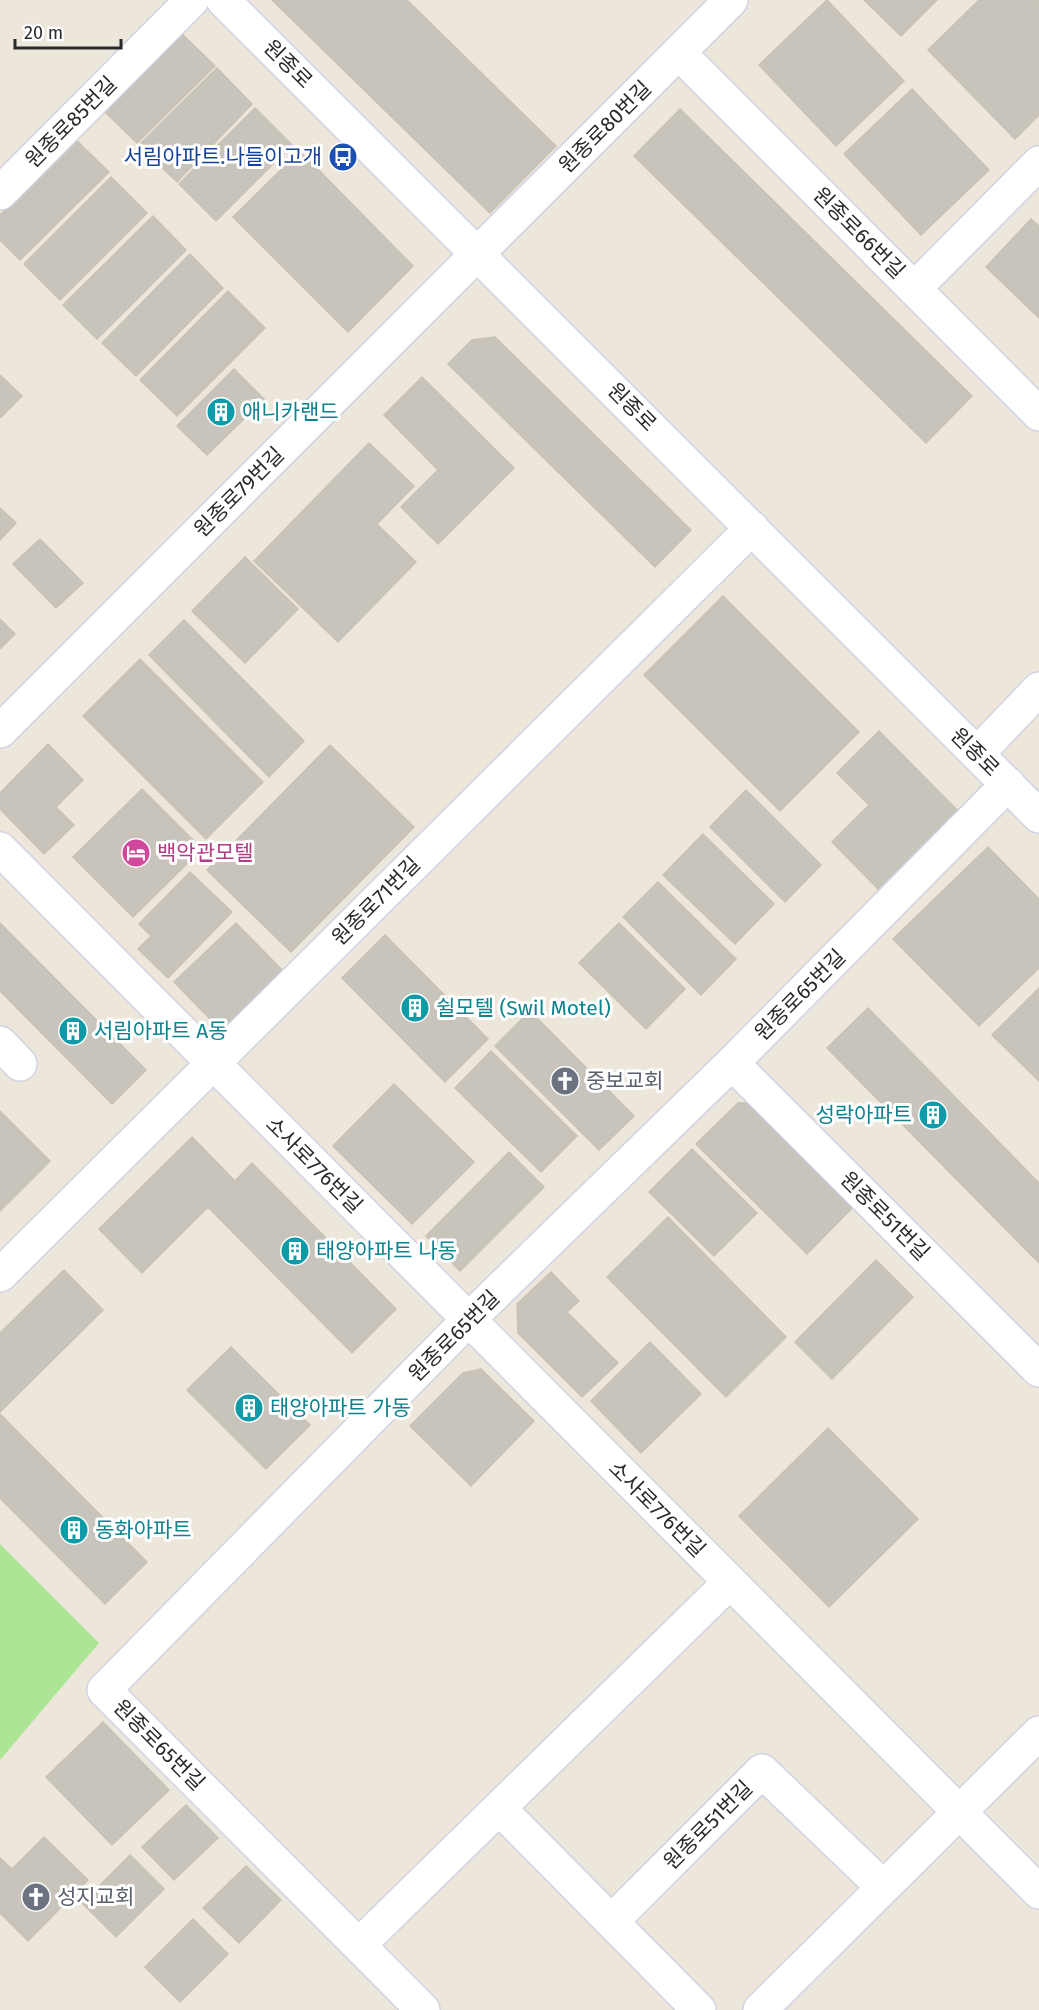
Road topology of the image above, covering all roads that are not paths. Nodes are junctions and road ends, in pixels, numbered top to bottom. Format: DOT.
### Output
graph roads {
  1 [pos="192,0"];
  2 [pos="224,0"];
  3 [pos="731,0"];
  4 [pos="679,53"];
  5 [pos="1039,163"];
  6 [pos="0,193"];
  7 [pos="479,254"];
  8 [pos="914,289"];
  9 [pos="1039,414"];
  10 [pos="752,528"];
  11 [pos="1039,689"];
  12 [pos="0,731"];
  13 [pos="977,754"];
  14 [pos="1008,784"];
  15 [pos="1039,816"];
  16 [pos="0,849"];
  17 [pos="213,1063"];
  18 [pos="732,1063"];
  19 [pos="0,1275"];
  20 [pos="468,1320"];
  21 [pos="1039,1370"];
  22 [pos="730,1582"];
  23 [pos="1039,1734"];
  24 [pos="499,1808"];
  25 [pos="959,1813"];
  26 [pos="883,1887"];
  27 [pos="1039,1892"];
  28 [pos="612,1921"];
  29 [pos="359,1945"];
  30 [pos="423,2010"];
  31 [pos="699,2010"];
  32 [pos="760,2010"];
  1 -- 6 [label="street, 원종로85번길"];
  2 -- 7 [label="street, 원종로"];
  3 -- 4 [label="street, 원종로80번길"];
  4 -- 7 [label="street, 원종로80번길"];
  4 -- 8 [label="street, 원종로66번길"];
  5 -- 8 [label="street"];
  7 -- 10 [label="street, 원종로"];
  7 -- 12 [label="street, 원종로79번길"];
  8 -- 9 [label="street, 원종로66번길"];
  10 -- 13 [label="street, 원종로"];
  10 -- 17 [label="street, 원종로71번길"];
  11 -- 13 [label="street"];
  13 -- 14 [label="street, 원종로"];
  14 -- 15 [label="street, 원종로"];
  14 -- 18 [label="street, 원종로65번길"];
  16 -- 17 [label="street, 소사로776번길"];
  17 -- 19 [label="street, 원종로71번길"];
  17 -- 20 [label="street, 소사로776번길"];
  18 -- 20 [label="street, 원종로65번길"];
  18 -- 21 [label="street, 원종로51번길"];
  20 -- 22 [label="street, 소사로776번길"];
  20 -- 29 [label="street, 원종로65번길"];
  22 -- 24 [label="street"];
  22 -- 25 [label="street, 소사로776번길"];
  23 -- 25 [label="street"];
  24 -- 28 [label="street"];
  24 -- 29 [label="street"];
  25 -- 26 [label="street"];
  25 -- 27 [label="street, 소사로776번길"];
  26 -- 28 [label="street, 원종로51번길"];
  26 -- 32 [label="street"];
  28 -- 31 [label="street"];
  29 -- 30 [label="street"];
}
